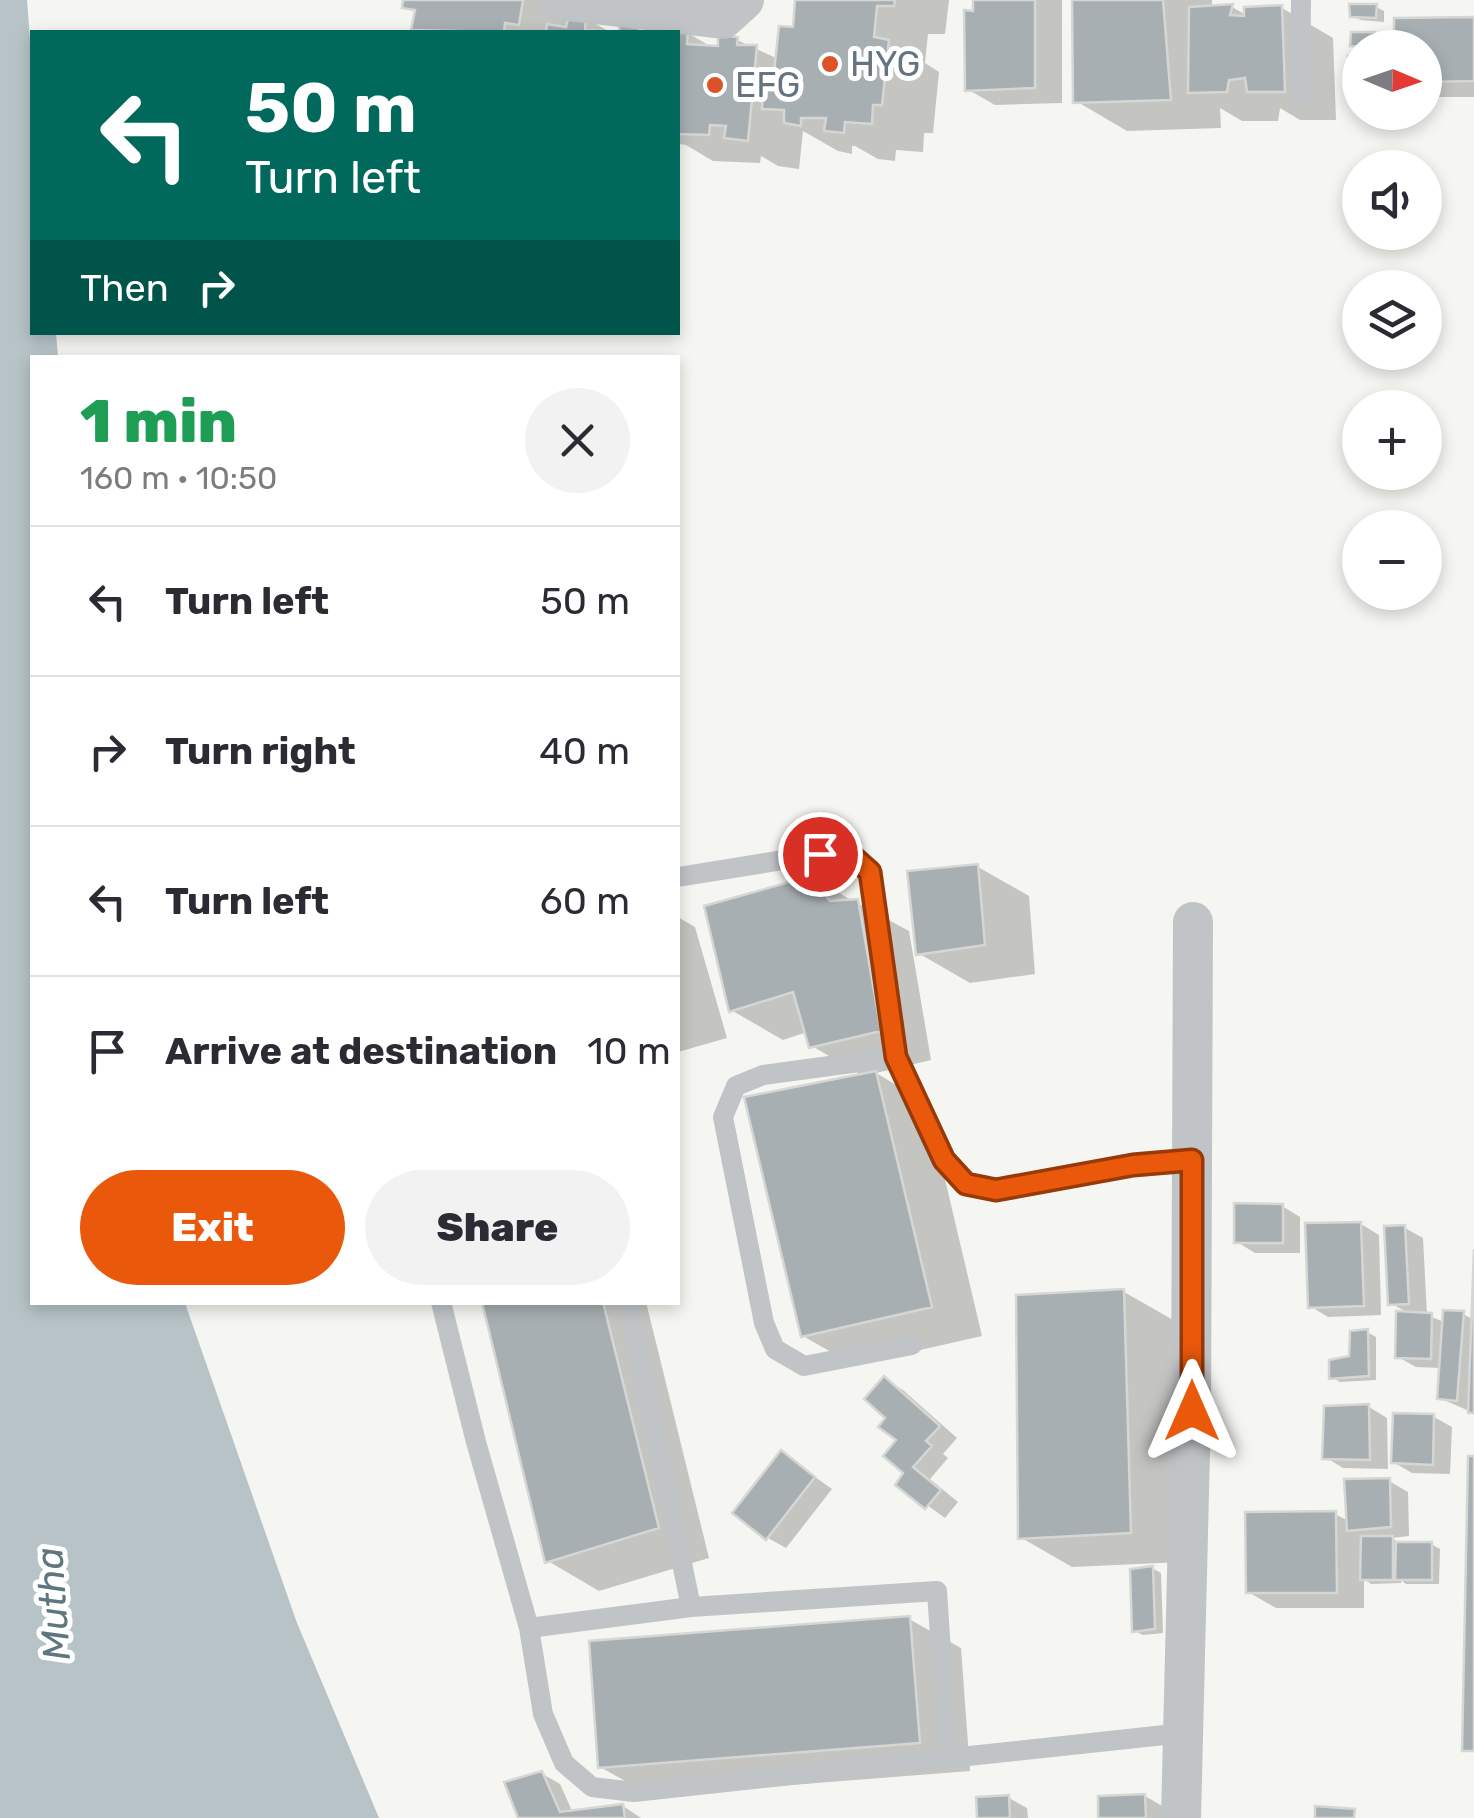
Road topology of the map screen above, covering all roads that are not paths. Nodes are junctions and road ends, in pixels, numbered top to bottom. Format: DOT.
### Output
graph roads {
  1 [pos="559,0"];
  2 [pos="744,0"];
  3 [pos="1301,0"];
  4 [pos="1300,96"];
  5 [pos="680,877"];
  6 [pos="1193,922"];
  7 [pos="896,1057"];
  8 [pos="1192,1160"];
  9 [pos="442,1305"];
  10 [pos="629,1305"];
  11 [pos="912,1345"];
  12 [pos="691,1607"];
  13 [pos="529,1628"];
  14 [pos="1183,1732"];
  15 [pos="948,1758"];
  16 [pos="1181,1818"];
  1 -- 2 [label="street"];
  3 -- 4 [label="lane"];
  5 -- 7 [label="lane"];
  6 -- 8 [label="street"];
  7 -- 8 [label="lane"];
  7 -- 11 [label="lane"];
  8 -- 14 [label="street"];
  9 -- 13 [label="lane"];
  10 -- 12 [label="lane"];
  12 -- 13 [label="lane"];
  12 -- 15 [label="lane"];
  13 -- 15 [label="lane"];
  14 -- 15 [label="lane"];
  14 -- 16 [label="street"];
}
